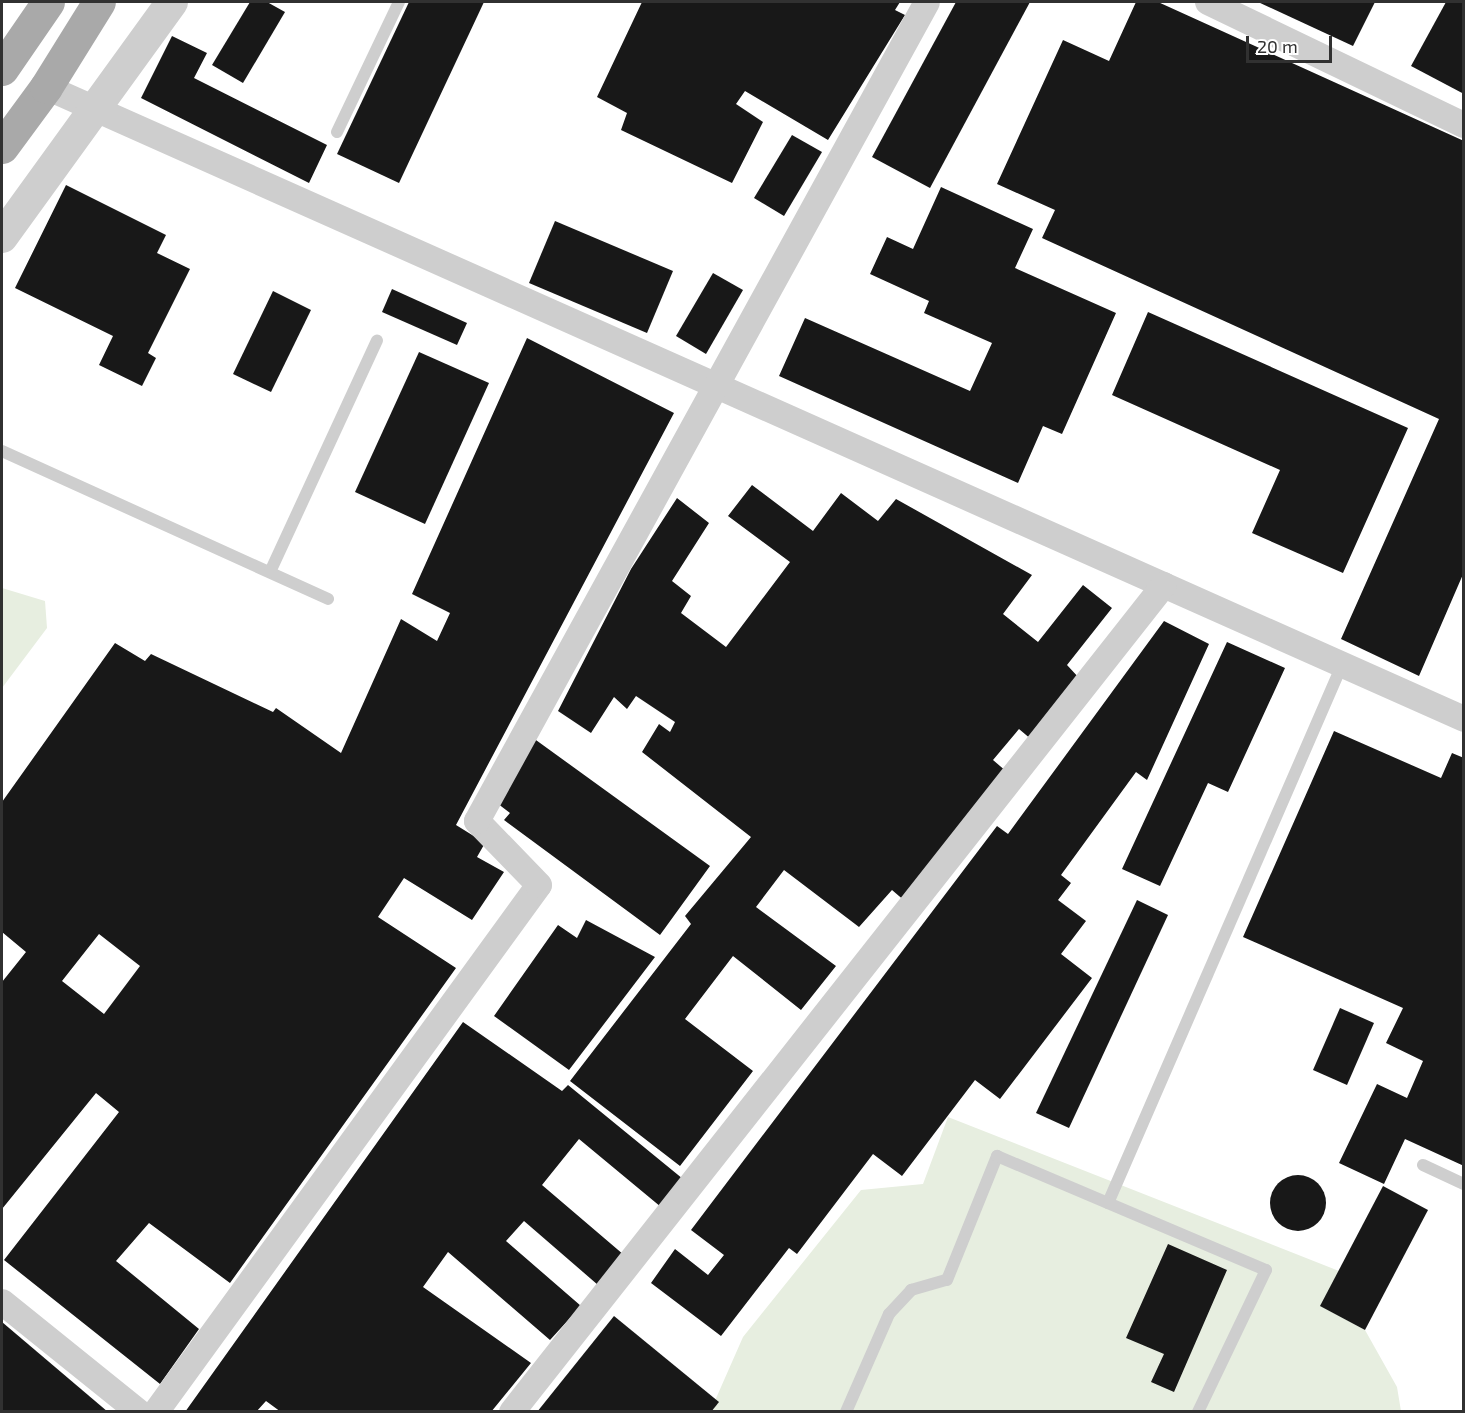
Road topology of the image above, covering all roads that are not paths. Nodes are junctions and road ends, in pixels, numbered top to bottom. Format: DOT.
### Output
graph roads {
  1 [pos="48,2"];
  2 [pos="99,2"];
  3 [pos="172,2"];
  4 [pos="399,2"];
  5 [pos="927,2"];
  6 [pos="1208,2"];
  7 [pos="2,69"];
  8 [pos="46,87"];
  9 [pos="96,109"];
  10 [pos="1464,125"];
  11 [pos="337,132"];
  12 [pos="2,147"];
  13 [pos="2,237"];
  14 [pos="377,340"];
  15 [pos="713,384"];
  16 [pos="2,451"];
  17 [pos="270,572"];
  18 [pos="1164,585"];
  19 [pos="328,599"];
  20 [pos="1342,665"];
  21 [pos="1464,719"];
  22 [pos="1423,1164"];
  23 [pos="1464,1184"];
  24 [pos="1108,1203"];
  25 [pos="2,1302"];
  26 [pos="139,1412"];
  27 [pos="156,1412"];
  28 [pos="512,1412"];
  29 [pos="846,1412"];
  30 [pos="1198,1412"];
  1 -- 7 [label="main road"];
  2 -- 8 [label="main road"];
  3 -- 9 [label="street"];
  4 -- 11 [label="lane"];
  5 -- 15 [label="street"];
  6 -- 10 [label="street"];
  8 -- 9 [label="street"];
  8 -- 12 [label="main road"];
  9 -- 13 [label="street"];
  9 -- 15 [label="street"];
  14 -- 17 [label="lane"];
  15 -- 18 [label="street"];
  15 -- 27 [label="street"];
  16 -- 17 [label="lane"];
  17 -- 19 [label="lane"];
  18 -- 20 [label="street"];
  18 -- 28 [label="street"];
  20 -- 21 [label="street"];
  20 -- 24 [label="lane"];
  22 -- 23 [label="lane"];
  24 -- 29 [label="lane"];
  24 -- 30 [label="lane"];
  25 -- 26 [label="street"];
}
